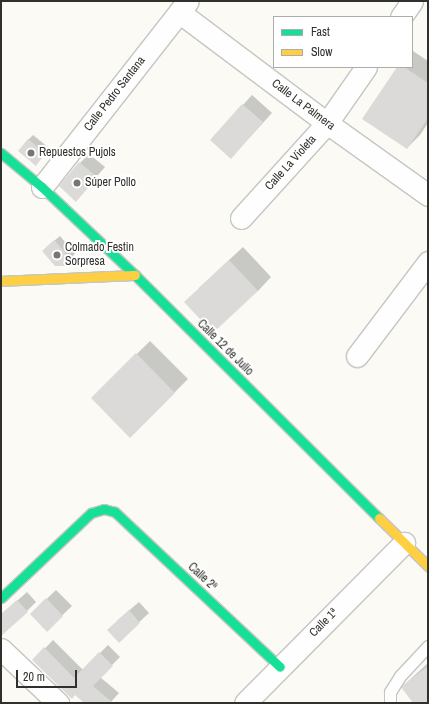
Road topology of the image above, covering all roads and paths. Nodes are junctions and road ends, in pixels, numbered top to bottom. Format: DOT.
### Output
graph roads {
  1 [pos="412,1"];
  2 [pos="183,7"];
  3 [pos="402,16"];
  4 [pos="365,68"];
  5 [pos="327,123"];
  6 [pos="1,152"];
  7 [pos="42,187"];
  8 [pos="428,195"];
  9 [pos="241,218"];
  10 [pos="428,262"];
  11 [pos="135,275"];
  12 [pos="1,281"];
  13 [pos="357,356"];
  14 [pos="404,543"];
  15 [pos="428,566"];
  16 [pos="1,598"];
  17 [pos="428,646"];
  18 [pos="1,649"];
  19 [pos="280,668"];
  20 [pos="58,703"];
  21 [pos="245,703"];
  22 [pos="390,703"];
  1 -- 3 [label="street"];
  2 -- 5 [label="street, Calle La Palmera"];
  2 -- 7 [label="street, Calle Pedro Santana"];
  4 -- 5 [label="street, Calle La Violeta"];
  5 -- 8 [label="street, Calle La Palmera"];
  5 -- 9 [label="street, Calle La Violeta"];
  6 -- 7 [label="main road, Calle 12 de Julio"];
  7 -- 11 [label="main road, Calle 12 de Julio"];
  10 -- 13 [label="street"];
  11 -- 12 [label="main road"];
  11 -- 14 [label="main road, Calle 12 de Julio"];
  14 -- 15 [label="main road, Calle 12 de Julio"];
  14 -- 19 [label="street, Calle 1ª"];
  16 -- 19 [label="main road, Calle 2ª"];
  17 -- 22 [label="lane"];
  18 -- 20 [label="street"];
  19 -- 21 [label="street, Calle 1ª"];
}
